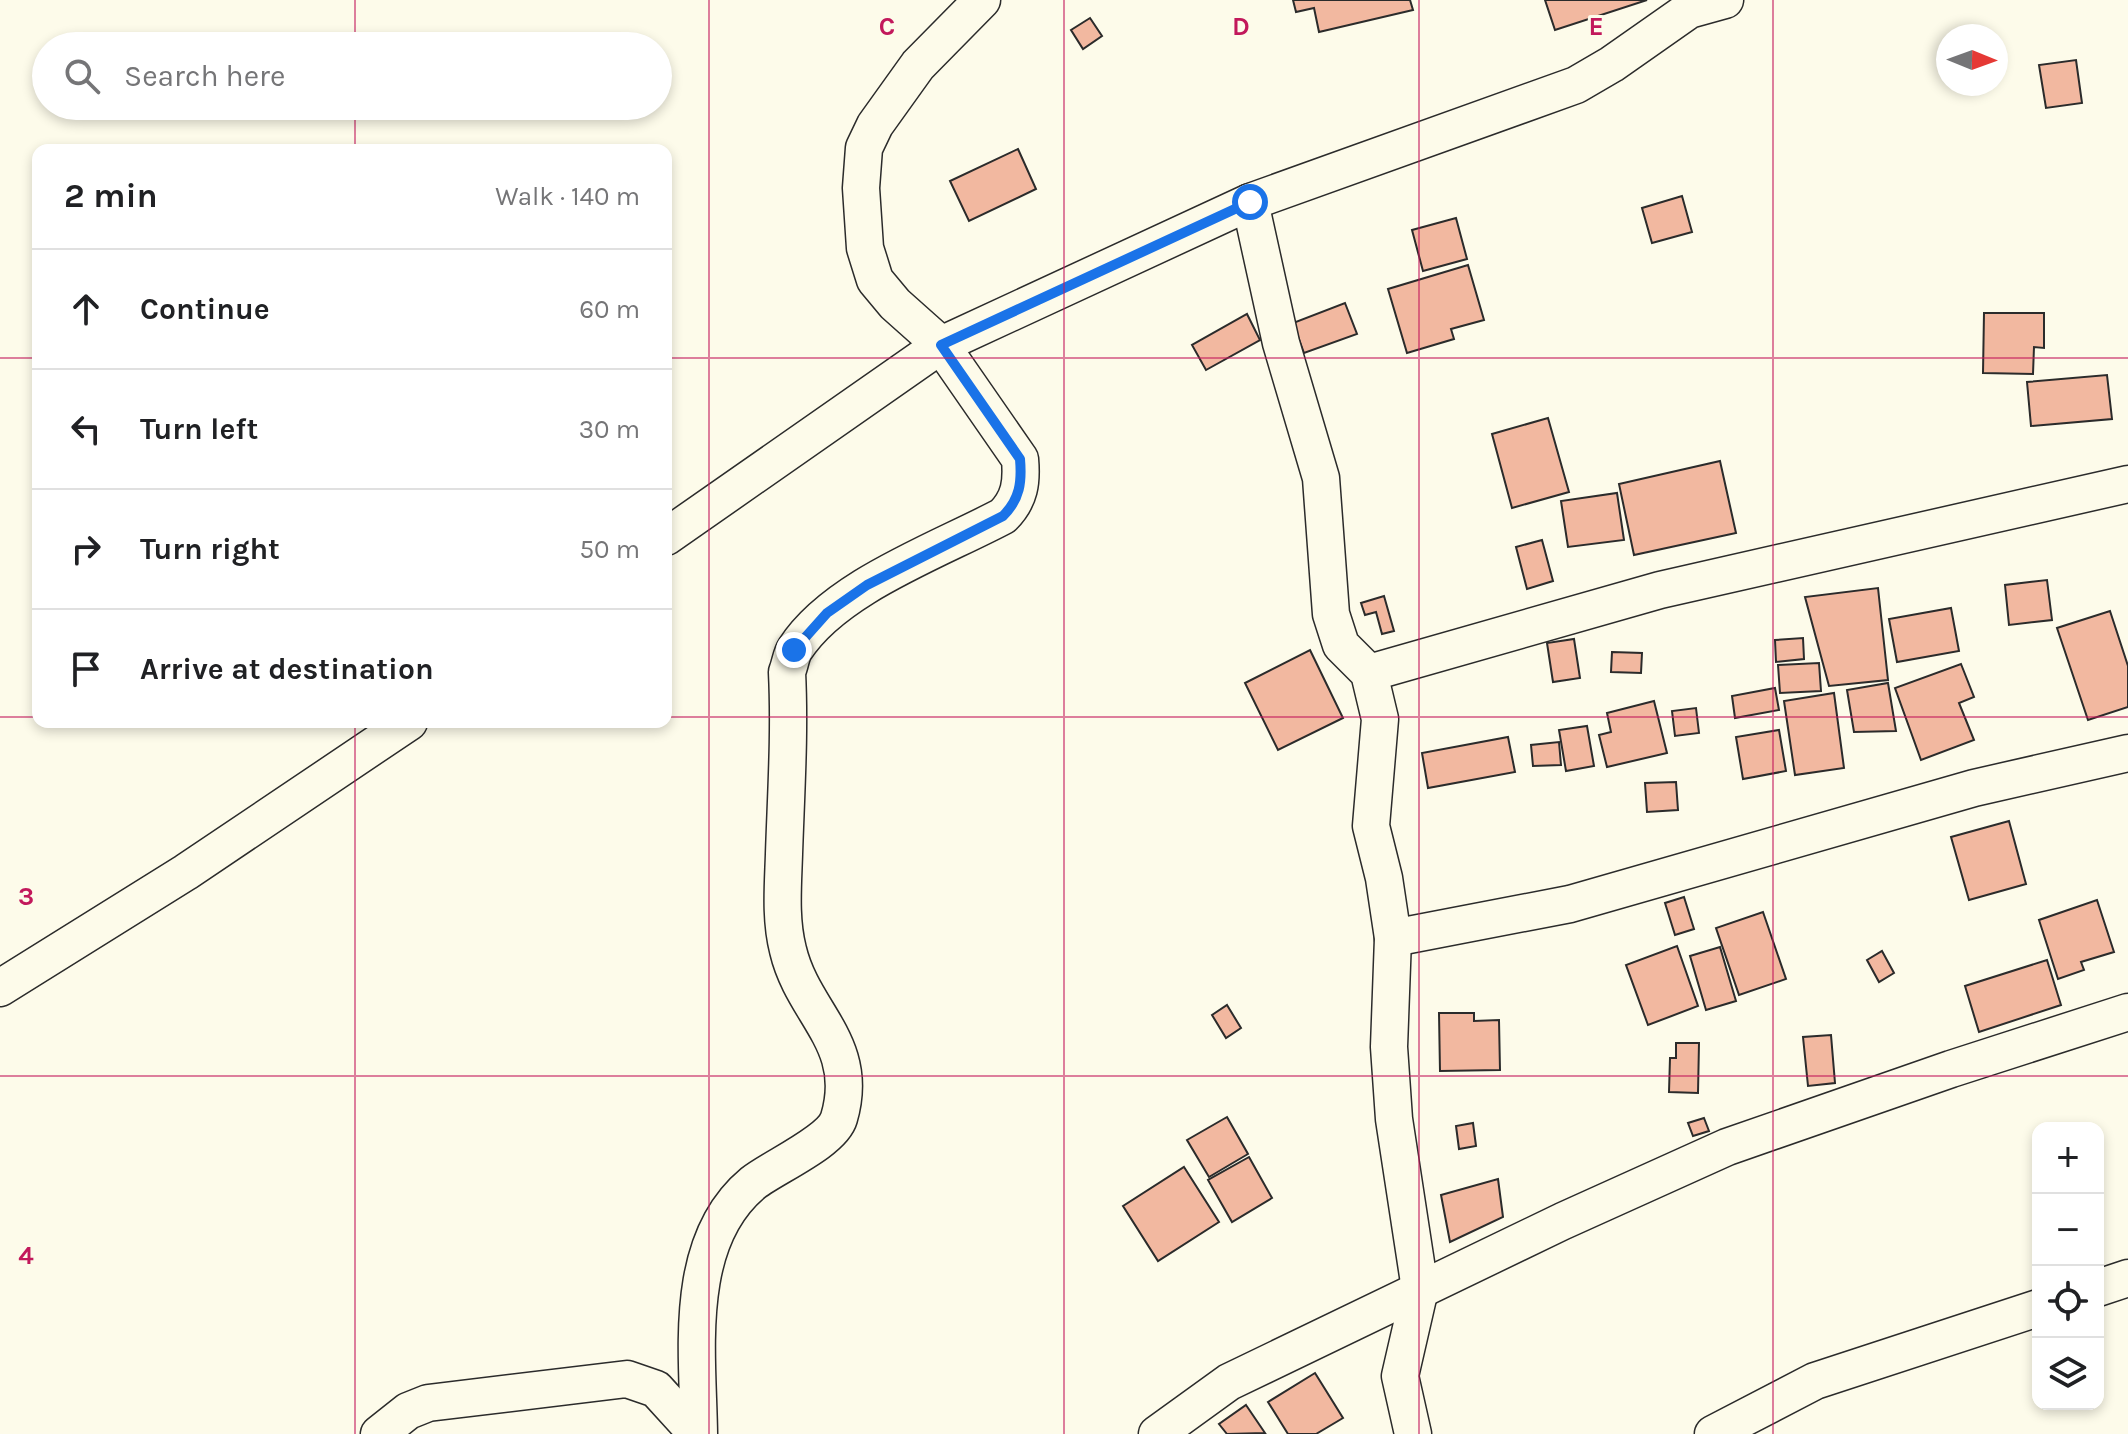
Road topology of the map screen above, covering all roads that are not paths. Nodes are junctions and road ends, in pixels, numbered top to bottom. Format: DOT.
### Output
graph roads {
  1 [pos="982,0"];
  2 [pos="1725,0"];
  3 [pos="1250,202"];
  4 [pos="941,345"];
  5 [pos="2128,484"];
  6 [pos="672,533"];
  7 [pos="1369,673"];
  8 [pos="400,728"];
  9 [pos="2128,753"];
  10 [pos="1393,938"];
  11 [pos="0,988"];
  12 [pos="2128,1012"];
  13 [pos="2128,1278"];
  14 [pos="2104,1286"];
  15 [pos="1420,1289"];
  16 [pos="2032,1310"];
  17 [pos="379,1434"];
  18 [pos="698,1434"];
  19 [pos="1157,1434"];
  20 [pos="1413,1434"];
  21 [pos="1713,1434"];
  1 -- 4 [label="street"];
  2 -- 3 [label="street"];
  3 -- 4 [label="street"];
  3 -- 7 [label="street"];
  4 -- 6 [label="street"];
  4 -- 18 [label="street"];
  5 -- 7 [label="street"];
  7 -- 10 [label="street"];
  8 -- 11 [label="street"];
  9 -- 10 [label="street"];
  10 -- 15 [label="street"];
  12 -- 15 [label="street"];
  13 -- 14 [label="street"];
  15 -- 19 [label="street"];
  15 -- 20 [label="street"];
  16 -- 21 [label="street"];
  17 -- 18 [label="street"];
}
